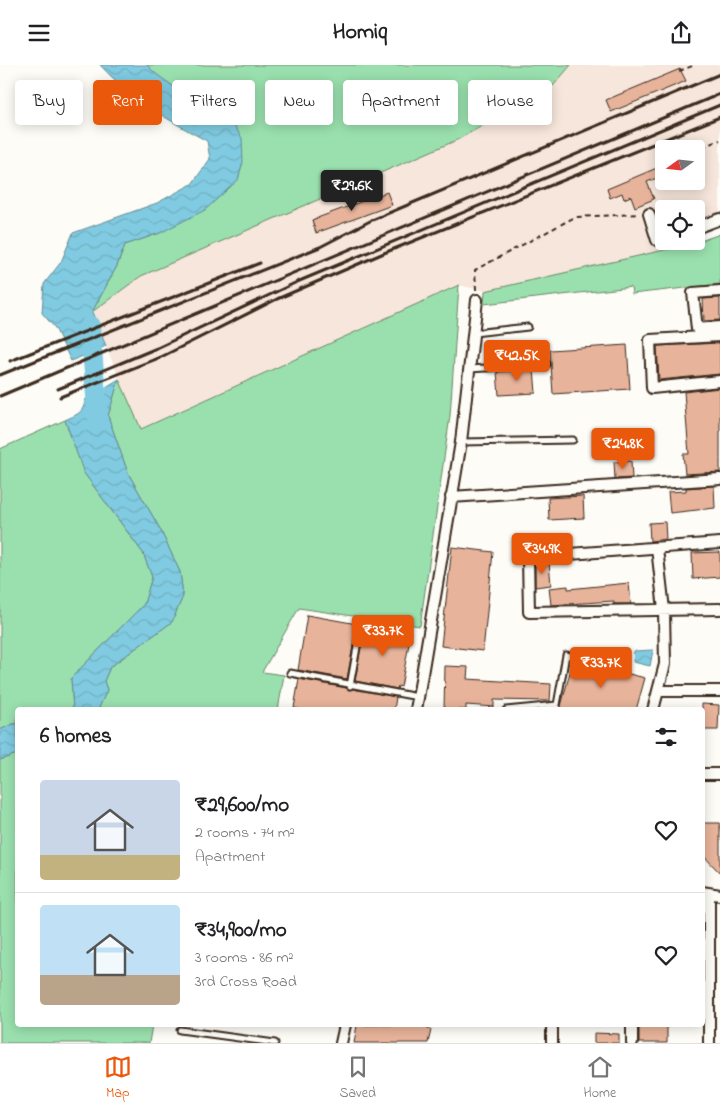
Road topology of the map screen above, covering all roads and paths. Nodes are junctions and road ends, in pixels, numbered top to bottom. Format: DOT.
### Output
graph roads {
  1 [pos="695,65"];
  2 [pos="679,71"];
  3 [pos="720,140"];
  4 [pos="705,146"];
  5 [pos="650,214"];
  6 [pos="720,219"];
  7 [pos="705,225"];
  8 [pos="655,232"];
  9 [pos="720,291"];
  10 [pos="477,300"];
  11 [pos="528,327"];
  12 [pos="720,327"];
  13 [pos="474,333"];
  14 [pos="720,336"];
  15 [pos="547,364"];
  16 [pos="470,369"];
  17 [pos="720,381"];
  18 [pos="573,440"];
  19 [pos="461,442"];
  20 [pos="720,479"];
  21 [pos="451,497"];
  22 [pos="720,543"];
  23 [pos="657,548"];
  24 [pos="720,609"];
  25 [pos="664,610"];
  26 [pos="361,625"];
  27 [pos="588,659"];
  28 [pos="290,673"];
  29 [pos="350,686"];
  30 [pos="658,691"];
  31 [pos="720,691"];
  32 [pos="419,697"];
  33 [pos="417,707"];
  34 [pos="556,707"];
  35 [pos="655,707"];
  36 [pos="705,774"];
  37 [pos="720,774"];
  38 [pos="711,893"];
  39 [pos="345,1027"];
  40 [pos="552,1027"];
  41 [pos="632,1027"];
  42 [pos="180,1030"];
  43 [pos="275,1043"];
  44 [pos="341,1043"];
  45 [pos="552,1043"];
  46 [pos="632,1043"];
  47 [pos="709,1043"];
  1 -- 2 [label="path"];
  3 -- 4 [label="path"];
  5 -- 8 [label="street"];
  5 -- 10 [label="path"];
  6 -- 7 [label="street"];
  9 -- 12 [label="street"];
  10 -- 13 [label="street"];
  11 -- 13 [label="lane"];
  13 -- 16 [label="street"];
  14 -- 17 [label="street"];
  15 -- 16 [label="lane"];
  16 -- 19 [label="street"];
  18 -- 19 [label="lane"];
  19 -- 21 [label="street"];
  20 -- 21 [label="street"];
  21 -- 32 [label="street"];
  22 -- 23 [label="street"];
  23 -- 25 [label="street"];
  23 -- 25 [label="street"];
  24 -- 25 [label="street"];
  25 -- 30 [label="street"];
  26 -- 29 [label="lane"];
  27 -- 34 [label="lane"];
  28 -- 29 [label="lane"];
  29 -- 32 [label="lane"];
  30 -- 31 [label="street"];
  30 -- 35 [label="street"];
  32 -- 33 [label="street"];
  36 -- 37 [label="street"];
  38 -- 47 [label="street"];
  39 -- 44 [label="street"];
  40 -- 45 [label="street"];
  41 -- 46 [label="street"];
  42 -- 43 [label="lane"];
}
